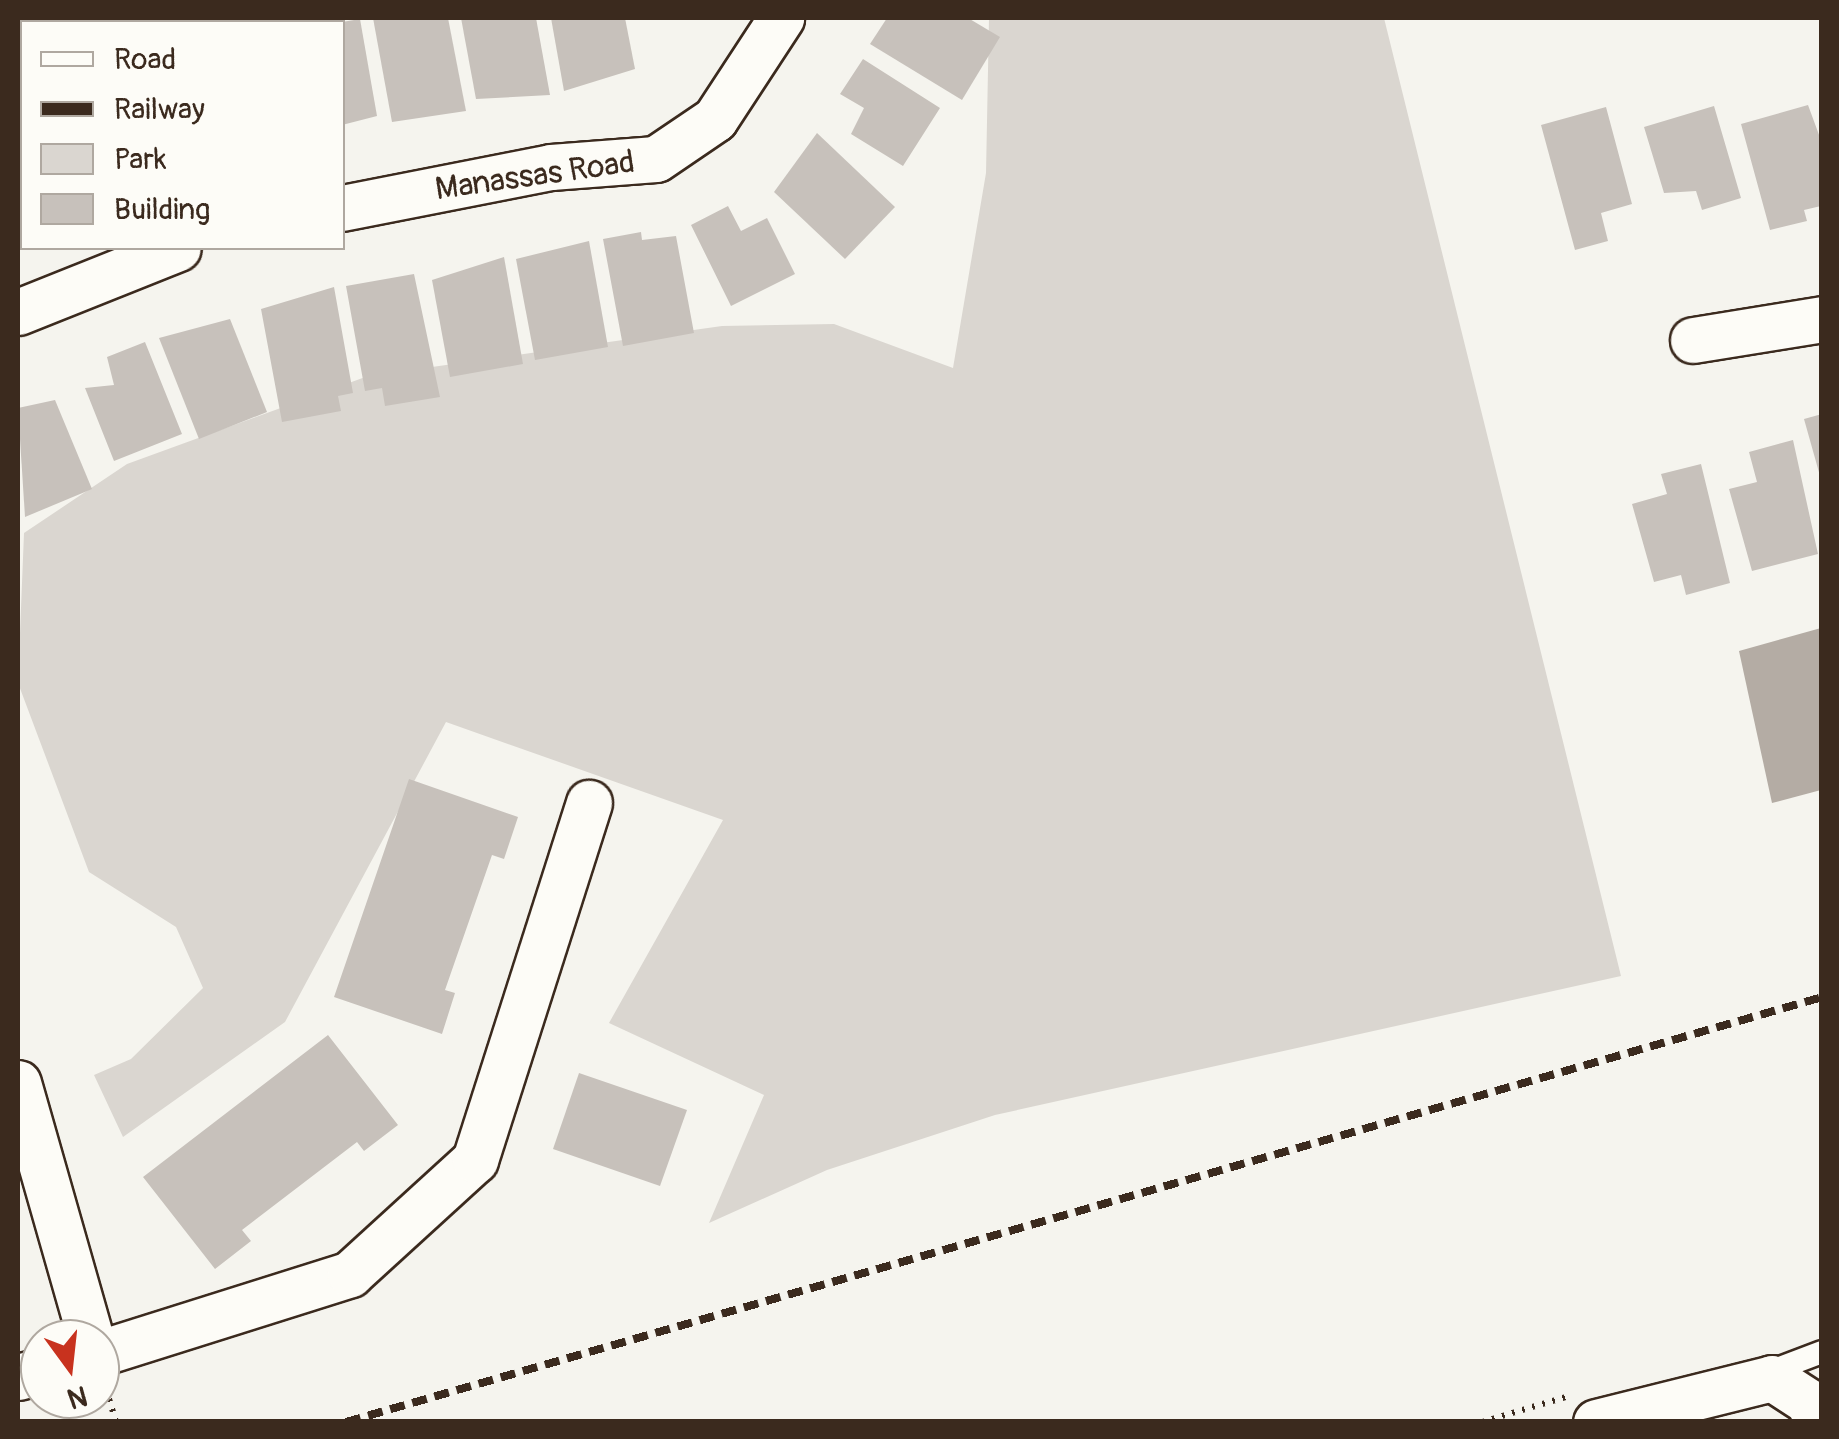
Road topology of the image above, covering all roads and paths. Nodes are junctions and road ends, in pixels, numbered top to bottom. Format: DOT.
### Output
graph roads {
  1 [pos="781,18"];
  2 [pos="345,207"];
  3 [pos="173,250"];
  4 [pos="18,312"];
  5 [pos="1822,320"];
  6 [pos="1693,340"];
  7 [pos="589,803"];
  8 [pos="18,1083"];
  9 [pos="85,1319"];
  10 [pos="120,1347"];
  11 [pos="1822,1352"];
  12 [pos="1751,1380"];
  13 [pos="1609,1420"];
  14 [pos="1817,1422"];
  1 -- 2 [label="street, Manassas Road"];
  3 -- 4 [label="street"];
  5 -- 6 [label="street"];
  7 -- 10 [label="street"];
  8 -- 9 [label="street"];
  11 -- 12 [label="lane"];
  12 -- 13 [label="street"];
  12 -- 14 [label="street"];
}
